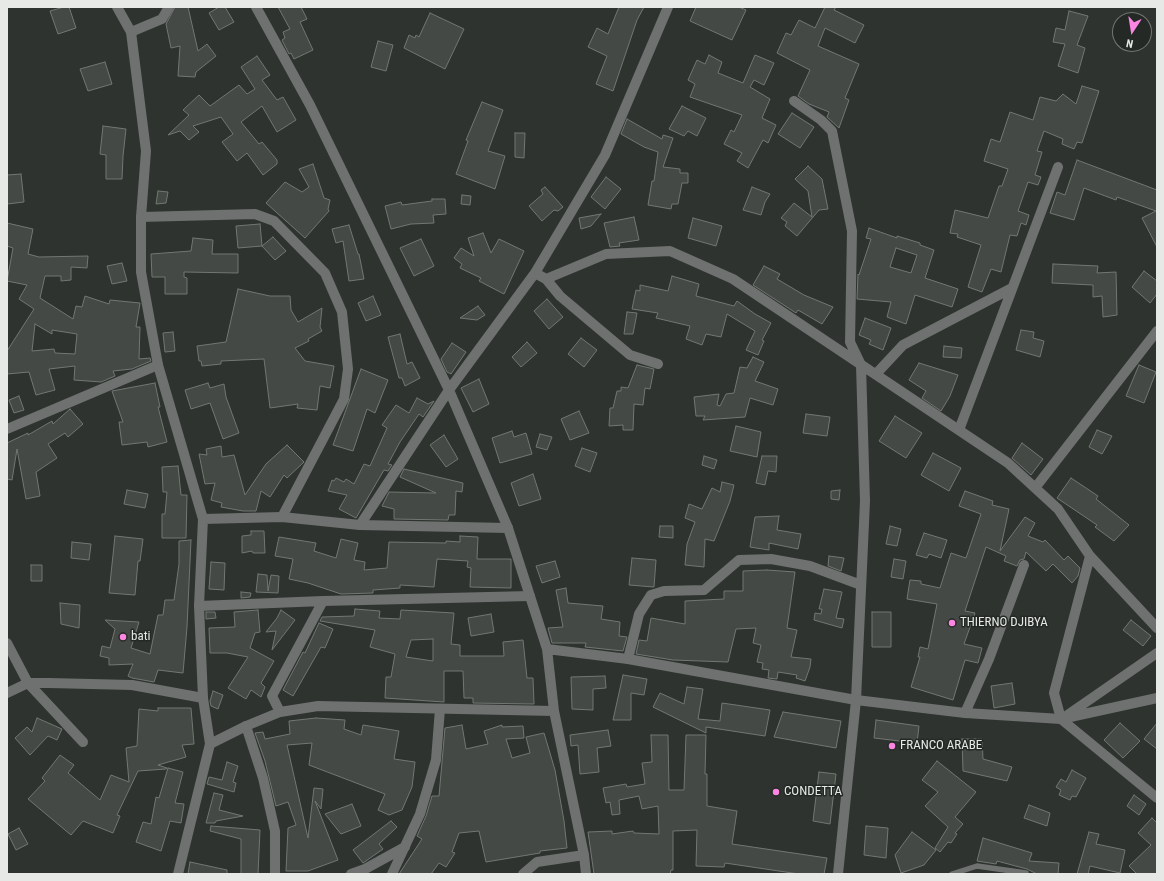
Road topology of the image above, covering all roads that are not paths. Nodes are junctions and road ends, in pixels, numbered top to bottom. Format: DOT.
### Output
graph roads {
  1 [pos="117,7"];
  2 [pos="169,7"];
  3 [pos="256,7"];
  4 [pos="668,7"];
  5 [pos="131,32"];
  6 [pos="794,101"];
  7 [pos="1058,167"];
  8 [pos="141,217"];
  9 [pos="535,273"];
  10 [pos="546,280"];
  11 [pos="1012,288"];
  12 [pos="1157,331"];
  13 [pos="658,364"];
  14 [pos="158,365"];
  15 [pos="861,365"];
  16 [pos="876,374"];
  17 [pos="449,390"];
  18 [pos="7,429"];
  19 [pos="959,430"];
  20 [pos="1035,488"];
  21 [pos="282,517"];
  22 [pos="203,519"];
  23 [pos="360,525"];
  24 [pos="508,528"];
  25 [pos="1090,556"];
  26 [pos="1024,565"];
  27 [pos="861,585"];
  28 [pos="530,596"];
  29 [pos="322,601"];
  30 [pos="199,606"];
  31 [pos="1157,628"];
  32 [pos="7,643"];
  33 [pos="547,649"];
  34 [pos="1157,653"];
  35 [pos="628,660"];
  36 [pos="28,683"];
  37 [pos="7,693"];
  38 [pos="203,698"];
  39 [pos="1157,698"];
  40 [pos="856,700"];
  41 [pos="440,709"];
  42 [pos="554,711"];
  43 [pos="280,712"];
  44 [pos="965,713"];
  45 [pos="1061,719"];
  46 [pos="246,726"];
  47 [pos="83,742"];
  48 [pos="210,744"];
  49 [pos="1157,798"];
  50 [pos="405,847"];
  51 [pos="584,855"];
  52 [pos="178,874"];
  53 [pos="275,874"];
  54 [pos="351,874"];
  55 [pos="392,874"];
  56 [pos="523,874"];
  57 [pos="586,874"];
  58 [pos="838,874"];
  59 [pos="952,874"];
  60 [pos="1026,874"];
  1 -- 5 [label="street"];
  2 -- 5 [label="street"];
  3 -- 17 [label="street"];
  4 -- 9 [label="street"];
  5 -- 8 [label="street"];
  6 -- 15 [label="street"];
  7 -- 11 [label="street"];
  8 -- 14 [label="street"];
  8 -- 21 [label="street"];
  9 -- 10 [label="street"];
  9 -- 17 [label="street"];
  10 -- 13 [label="street"];
  10 -- 15 [label="street"];
  11 -- 16 [label="street"];
  11 -- 19 [label="street"];
  12 -- 20 [label="street"];
  14 -- 18 [label="street"];
  14 -- 22 [label="street"];
  15 -- 16 [label="street"];
  15 -- 27 [label="street"];
  16 -- 19 [label="street"];
  17 -- 23 [label="street"];
  17 -- 24 [label="street"];
  19 -- 20 [label="street"];
  20 -- 25 [label="street"];
  21 -- 22 [label="street"];
  21 -- 23 [label="street"];
  22 -- 30 [label="street"];
  23 -- 24 [label="street"];
  24 -- 28 [label="street"];
  25 -- 31 [label="street"];
  25 -- 45 [label="street"];
  26 -- 44 [label="street"];
  27 -- 35 [label="street"];
  27 -- 40 [label="street"];
  28 -- 29 [label="street"];
  28 -- 33 [label="street"];
  29 -- 30 [label="street"];
  29 -- 43 [label="street"];
  30 -- 38 [label="street"];
  32 -- 36 [label="street"];
  33 -- 35 [label="street"];
  33 -- 42 [label="street"];
  34 -- 45 [label="street"];
  35 -- 40 [label="street"];
  36 -- 37 [label="street"];
  36 -- 38 [label="street"];
  36 -- 47 [label="street"];
  38 -- 48 [label="street"];
  39 -- 45 [label="street"];
  40 -- 44 [label="street"];
  40 -- 58 [label="street"];
  41 -- 42 [label="street"];
  41 -- 43 [label="street"];
  41 -- 50 [label="street"];
  42 -- 51 [label="street"];
  43 -- 46 [label="street"];
  44 -- 45 [label="street"];
  45 -- 49 [label="street"];
  46 -- 48 [label="street"];
  46 -- 53 [label="street"];
  48 -- 52 [label="street"];
  50 -- 54 [label="street"];
  50 -- 55 [label="street"];
  51 -- 56 [label="street"];
  51 -- 57 [label="street"];
  59 -- 60 [label="lane"];
}
